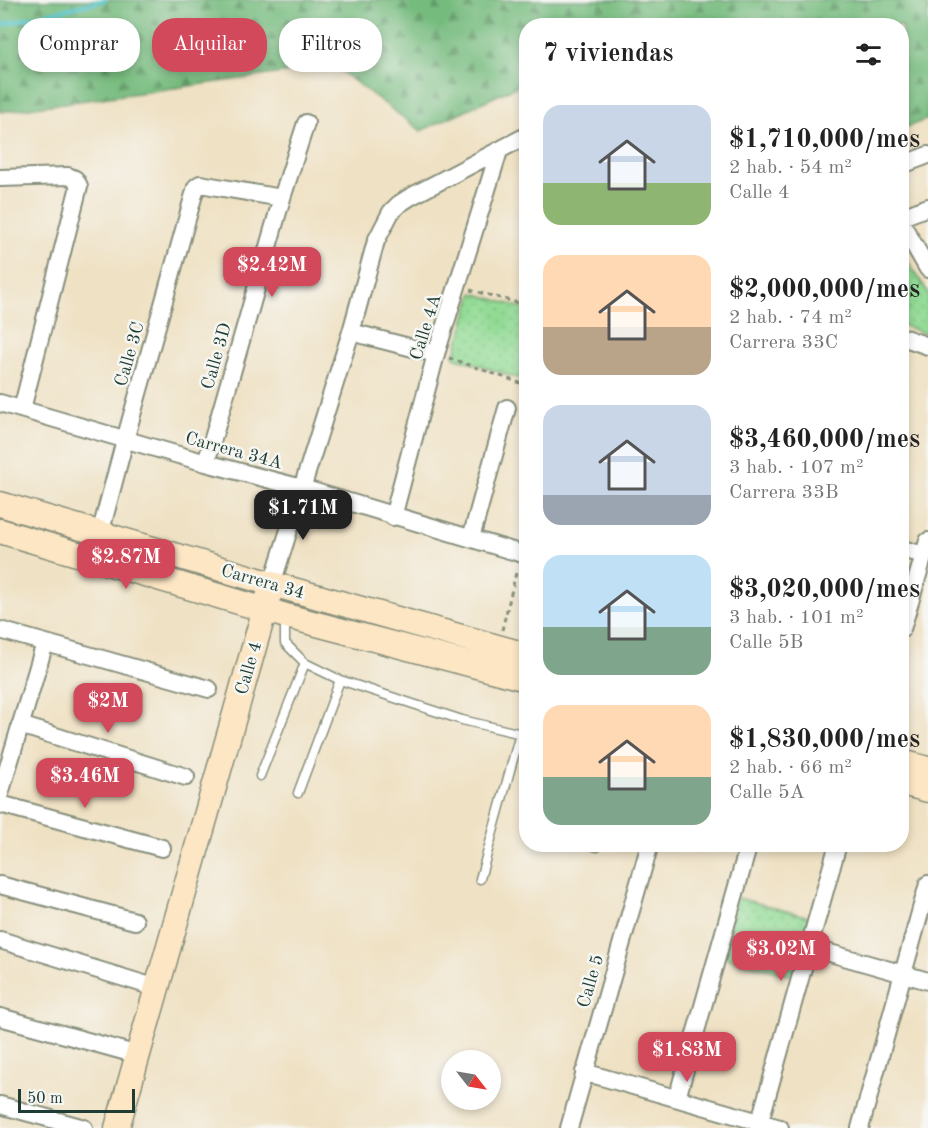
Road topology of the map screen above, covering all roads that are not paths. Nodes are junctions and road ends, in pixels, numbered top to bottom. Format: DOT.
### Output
graph roads {
  1 [pos="306,123"];
  2 [pos="519,140"];
  3 [pos="499,151"];
  4 [pos="928,155"];
  5 [pos="909,162"];
  6 [pos="0,178"];
  7 [pos="282,198"];
  8 [pos="928,207"];
  9 [pos="909,214"];
  10 [pos="909,236"];
  11 [pos="928,269"];
  12 [pos="351,332"];
  13 [pos="909,339"];
  14 [pos="928,346"];
  15 [pos="436,354"];
  16 [pos="0,403"];
  17 [pos="507,408"];
  18 [pos="22,409"];
  19 [pos="125,440"];
  20 [pos="206,463"];
  21 [pos="303,488"];
  22 [pos="0,504"];
  23 [pos="393,517"];
  24 [pos="0,531"];
  25 [pos="100,534"];
  26 [pos="471,538"];
  27 [pos="926,548"];
  28 [pos="909,549"];
  29 [pos="519,552"];
  30 [pos="272,584"];
  31 [pos="909,605"];
  32 [pos="275,612"];
  33 [pos="0,630"];
  34 [pos="45,643"];
  35 [pos="519,653"];
  36 [pos="305,663"];
  37 [pos="519,677"];
  38 [pos="340,680"];
  39 [pos="209,689"];
  40 [pos="20,725"];
  41 [pos="519,733"];
  42 [pos="519,747"];
  43 [pos="909,764"];
  44 [pos="928,769"];
  45 [pos="260,776"];
  46 [pos="186,777"];
  47 [pos="909,785"];
  48 [pos="928,790"];
  49 [pos="298,793"];
  50 [pos="0,794"];
  51 [pos="0,804"];
  52 [pos="162,848"];
  53 [pos="648,852"];
  54 [pos="747,852"];
  55 [pos="836,852"];
  56 [pos="480,879"];
  57 [pos="928,884"];
  58 [pos="0,885"];
  59 [pos="135,921"];
  60 [pos="0,940"];
  61 [pos="809,947"];
  62 [pos="903,974"];
  63 [pos="928,981"];
  64 [pos="157,988"];
  65 [pos="0,1017"];
  66 [pos="138,1055"];
  67 [pos="584,1072"];
  68 [pos="677,1098"];
  69 [pos="0,1105"];
  70 [pos="759,1125"];
  71 [pos="84,1128"];
  72 [pos="117,1128"];
  73 [pos="569,1128"];
  74 [pos="780,1128"];
  75 [pos="860,1128"];
  1 -- 7 [label="street, Calle 3D"];
  2 -- 3 [label="street"];
  3 -- 12 [label="street, Calle 4"];
  3 -- 15 [label="street, Calle 4A"];
  4 -- 5 [label="street"];
  6 -- 18 [label="street"];
  7 -- 19 [label="street, Calle 3C"];
  7 -- 20 [label="street, Calle 3D"];
  8 -- 9 [label="street"];
  10 -- 11 [label="street"];
  12 -- 15 [label="street"];
  12 -- 21 [label="street, Calle 4"];
  13 -- 14 [label="street"];
  15 -- 23 [label="street, Calle 4A"];
  16 -- 18 [label="street, Carrera 34A"];
  17 -- 26 [label="street"];
  18 -- 19 [label="street, Carrera 34A"];
  19 -- 20 [label="street, Carrera 34A"];
  19 -- 25 [label="street, Calle 3C"];
  20 -- 21 [label="street, Carrera 34A"];
  21 -- 23 [label="street, Carrera 34A"];
  21 -- 30 [label="street, Calle 4"];
  22 -- 25 [label="street, Carrera 34"];
  23 -- 26 [label="street, Carrera 34A"];
  24 -- 32 [label="street, Carrera 34"];
  25 -- 30 [label="street, Carrera 34"];
  26 -- 29 [label="street, Carrera 34A"];
  27 -- 28 [label="street"];
  27 -- 31 [label="street"];
  30 -- 32 [label="street, Calle 4"];
  30 -- 35 [label="street, Carrera 34"];
  32 -- 36 [label="lane"];
  32 -- 37 [label="street, Carrera 34"];
  32 -- 64 [label="street, Calle 4"];
  33 -- 34 [label="street"];
  34 -- 39 [label="street"];
  34 -- 40 [label="street"];
  36 -- 38 [label="lane"];
  36 -- 45 [label="lane"];
  38 -- 41 [label="lane"];
  38 -- 49 [label="lane"];
  40 -- 46 [label="street"];
  40 -- 50 [label="street"];
  42 -- 56 [label="lane"];
  43 -- 44 [label="street"];
  47 -- 48 [label="street"];
  51 -- 52 [label="street"];
  53 -- 67 [label="street, Calle 5"];
  54 -- 68 [label="street"];
  55 -- 61 [label="street"];
  57 -- 62 [label="street"];
  58 -- 59 [label="street"];
  60 -- 64 [label="street"];
  61 -- 62 [label="street"];
  61 -- 70 [label="street"];
  62 -- 63 [label="street"];
  62 -- 75 [label="street"];
  64 -- 66 [label="street, Calle 4"];
  65 -- 66 [label="street"];
  66 -- 72 [label="street, Calle 4"];
  67 -- 68 [label="street"];
  67 -- 73 [label="street, Calle 5"];
  68 -- 70 [label="street"];
  69 -- 71 [label="street"];
  70 -- 74 [label="street"];
}
